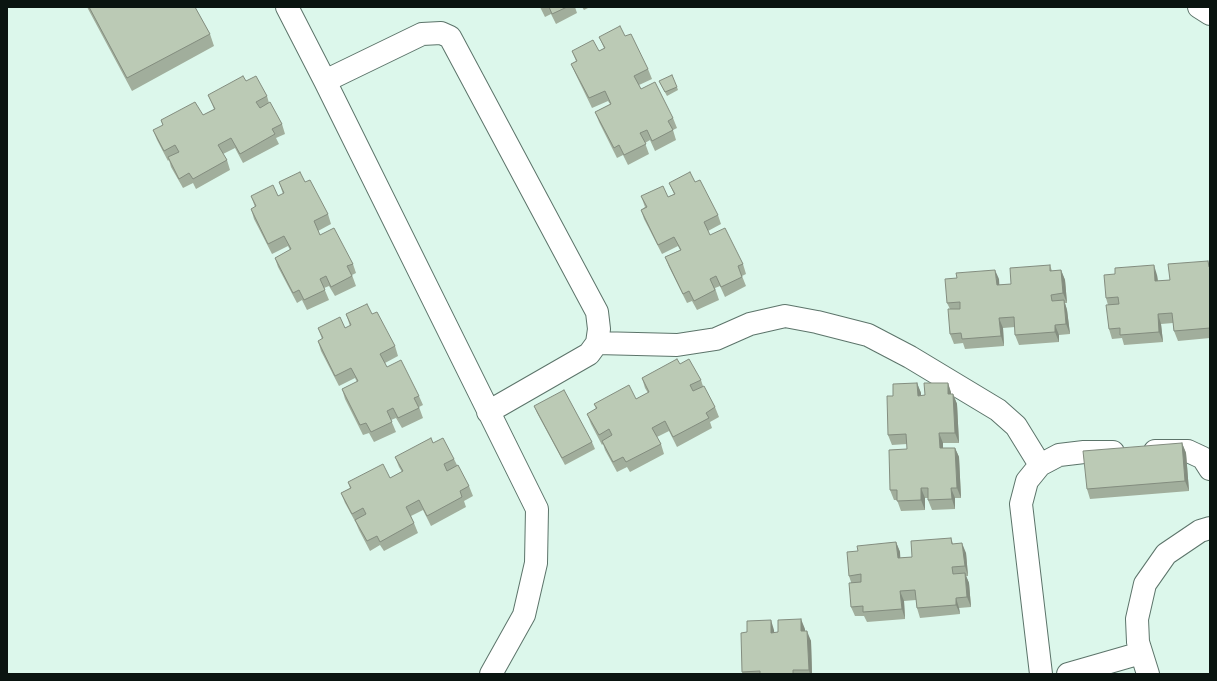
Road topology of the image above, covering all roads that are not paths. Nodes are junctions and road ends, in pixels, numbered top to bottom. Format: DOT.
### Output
graph roads {
  1 [pos="287,7"];
  2 [pos="1199,7"];
  3 [pos="1210,14"];
  4 [pos="325,81"];
  5 [pos="597,343"];
  6 [pos="488,412"];
  7 [pos="1040,465"];
  8 [pos="1210,469"];
  9 [pos="1210,528"];
  10 [pos="1141,653"];
  11 [pos="1115,668"];
  12 [pos="491,674"];
  13 [pos="1041,674"];
  14 [pos="1068,674"];
  15 [pos="1148,674"];
  1 -- 4 [label="street"];
  2 -- 3 [label="street"];
  4 -- 5 [label="street"];
  4 -- 6 [label="street"];
  5 -- 6 [label="street"];
  5 -- 7 [label="street"];
  6 -- 12 [label="street"];
  7 -- 8 [label="street"];
  7 -- 13 [label="street"];
  9 -- 10 [label="street"];
  10 -- 11 [label="street"];
  10 -- 15 [label="street"];
  11 -- 14 [label="street"];
}
